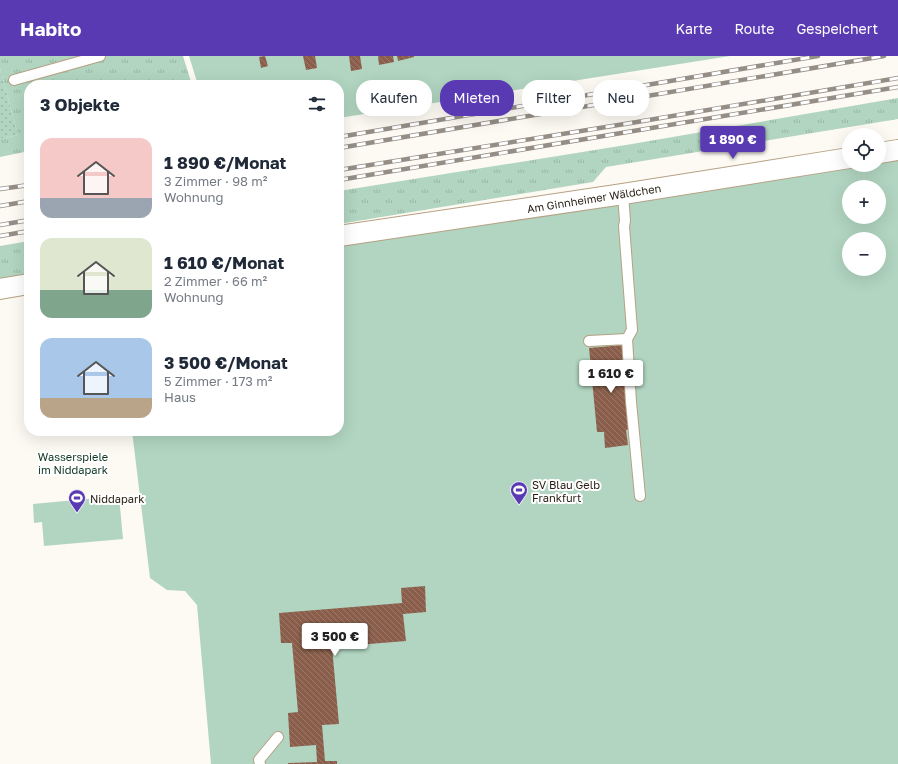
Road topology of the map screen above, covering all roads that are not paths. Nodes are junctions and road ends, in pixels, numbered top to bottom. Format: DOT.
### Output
graph roads {
  1 [pos="100,56"];
  2 [pos="14,80"];
  3 [pos="898,150"];
  4 [pos="886,152"];
  5 [pos="842,159"];
  6 [pos="623,194"];
  7 [pos="344,235"];
  8 [pos="24,285"];
  9 [pos="0,289"];
  10 [pos="627,339"];
  11 [pos="588,341"];
  12 [pos="640,496"];
  13 [pos="278,737"];
  14 [pos="260,764"];
  1 -- 2 [label="lane"];
  3 -- 4 [label="street"];
  5 -- 6 [label="street, Am Ginnheimer Wäldchen"];
  6 -- 7 [label="street, Am Ginnheimer Wäldchen"];
  6 -- 10 [label="lane"];
  8 -- 9 [label="street"];
  10 -- 11 [label="lane"];
  10 -- 12 [label="lane"];
  13 -- 14 [label="lane"];
}
